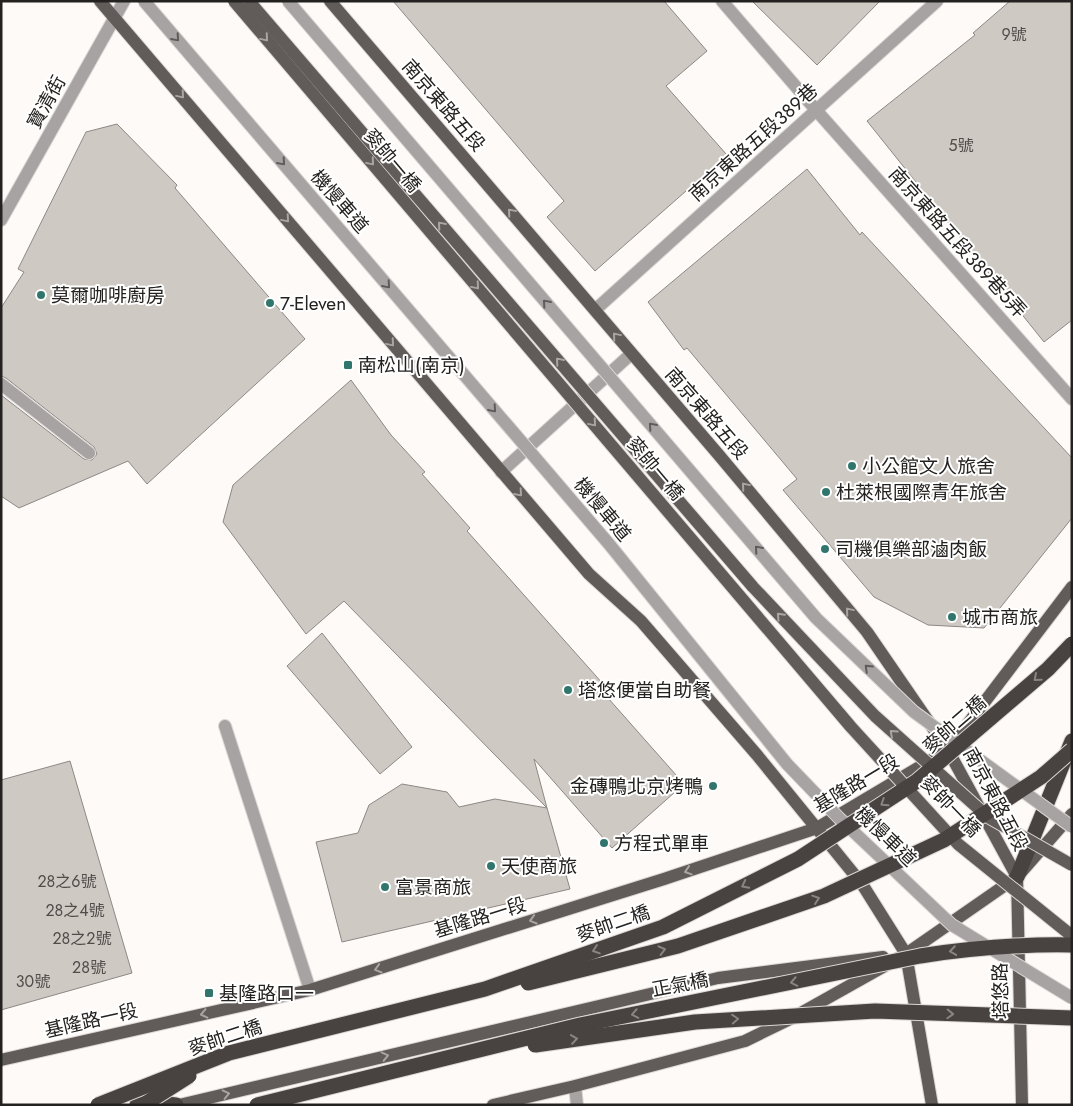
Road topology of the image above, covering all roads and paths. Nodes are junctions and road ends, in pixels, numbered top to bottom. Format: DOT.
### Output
graph roads {
  1 [pos="100,1"];
  2 [pos="124,1"];
  3 [pos="144,1"];
  4 [pos="234,1"];
  5 [pos="249,1"];
  6 [pos="288,1"];
  7 [pos="330,1"];
  8 [pos="722,1"];
  9 [pos="937,1"];
  10 [pos="115,18"];
  11 [pos="816,110"];
  12 [pos="1,220"];
  13 [pos="594,310"];
  14 [pos="631,354"];
  15 [pos="1,384"];
  16 [pos="1072,399"];
  17 [pos="89,453"];
  18 [pos="501,472"];
  19 [pos="1072,587"];
  20 [pos="1072,644"];
  21 [pos="225,726"];
  22 [pos="1072,741"];
  23 [pos="948,750"];
  24 [pos="1072,750"];
  25 [pos="1072,814"];
  26 [pos="1072,827"];
  27 [pos="817,828"];
  28 [pos="1072,865"];
  29 [pos="1016,877"];
  30 [pos="1072,936"];
  31 [pos="1072,945"];
  32 [pos="906,954"];
  33 [pos="310,990"];
  34 [pos="1072,998"];
  35 [pos="1072,1018"];
  36 [pos="1,1060"];
  37 [pos="575,1086"];
  38 [pos="143,1103"];
  39 [pos="98,1105"];
  40 [pos="177,1105"];
  41 [pos="252,1105"];
  42 [pos="258,1105"];
  43 [pos="493,1105"];
  44 [pos="577,1105"];
  45 [pos="932,1105"];
  46 [pos="1022,1105"];
  1 -- 10 [label="main road"];
  2 -- 10 [label="street, 寶清街"];
  3 -- 34 [label="street, 機慢車道, one-way, bridge"];
  4 -- 30 [label="main road, 麥帥一橋, one-way, bridge"];
  28 -- 5 [label="main road, 麥帥一橋, one-way, bridge"];
  26 -- 6 [label="street, one-way, bridge"];
  13 -- 7 [label="main road, 南京東路五段, one-way"];
  8 -- 11 [label="street, 南京東路五段389巷5弄"];
  9 -- 11 [label="street, 南京東路五段389巷"];
  10 -- 12 [label="street, 寶清街"];
  10 -- 18 [label="main road, one-way"];
  11 -- 13 [label="street, 南京東路五段389巷"];
  11 -- 16 [label="street, 南京東路五段389巷5弄"];
  14 -- 13 [label="main road, 南京東路五段, one-way"];
  14 -- 18 [label="street"];
  23 -- 14 [label="main road, 南京東路五段, one-way"];
  15 -- 17 [label="street"];
  18 -- 27 [label="main road, one-way"];
  19 -- 23 [label="main road"];
  20 -- 39 [label="highway, 麥帥二橋, one-way, bridge"];
  21 -- 33 [label="street"];
  22 -- 29 [label="highway"];
  23 -- 27 [label="main road, 基隆路一段"];
  23 -- 29 [label="main road, 南京東路五段"];
  38 -- 24 [label="highway, 麥帥二橋, one-way, bridge"];
  25 -- 29 [label="main road"];
  27 -- 32 [label="main road"];
  27 -- 33 [label="main road, 基隆路一段, one-way"];
  29 -- 32 [label="main road"];
  29 -- 46 [label="main road, 塔悠路"];
  31 -- 42 [label="highway, 正氣橋, one-way, bridge"];
  32 -- 37 [label="main road"];
  40 -- 32 [label="main road, one-way"];
  32 -- 45 [label="main road"];
  33 -- 36 [label="main road, 基隆路一段, one-way"];
  41 -- 35 [label="highway, 正氣橋, one-way, bridge"];
  37 -- 43 [label="main road"];
  37 -- 44 [label="street"];
  38 -- 40 [label="highway"];
}
